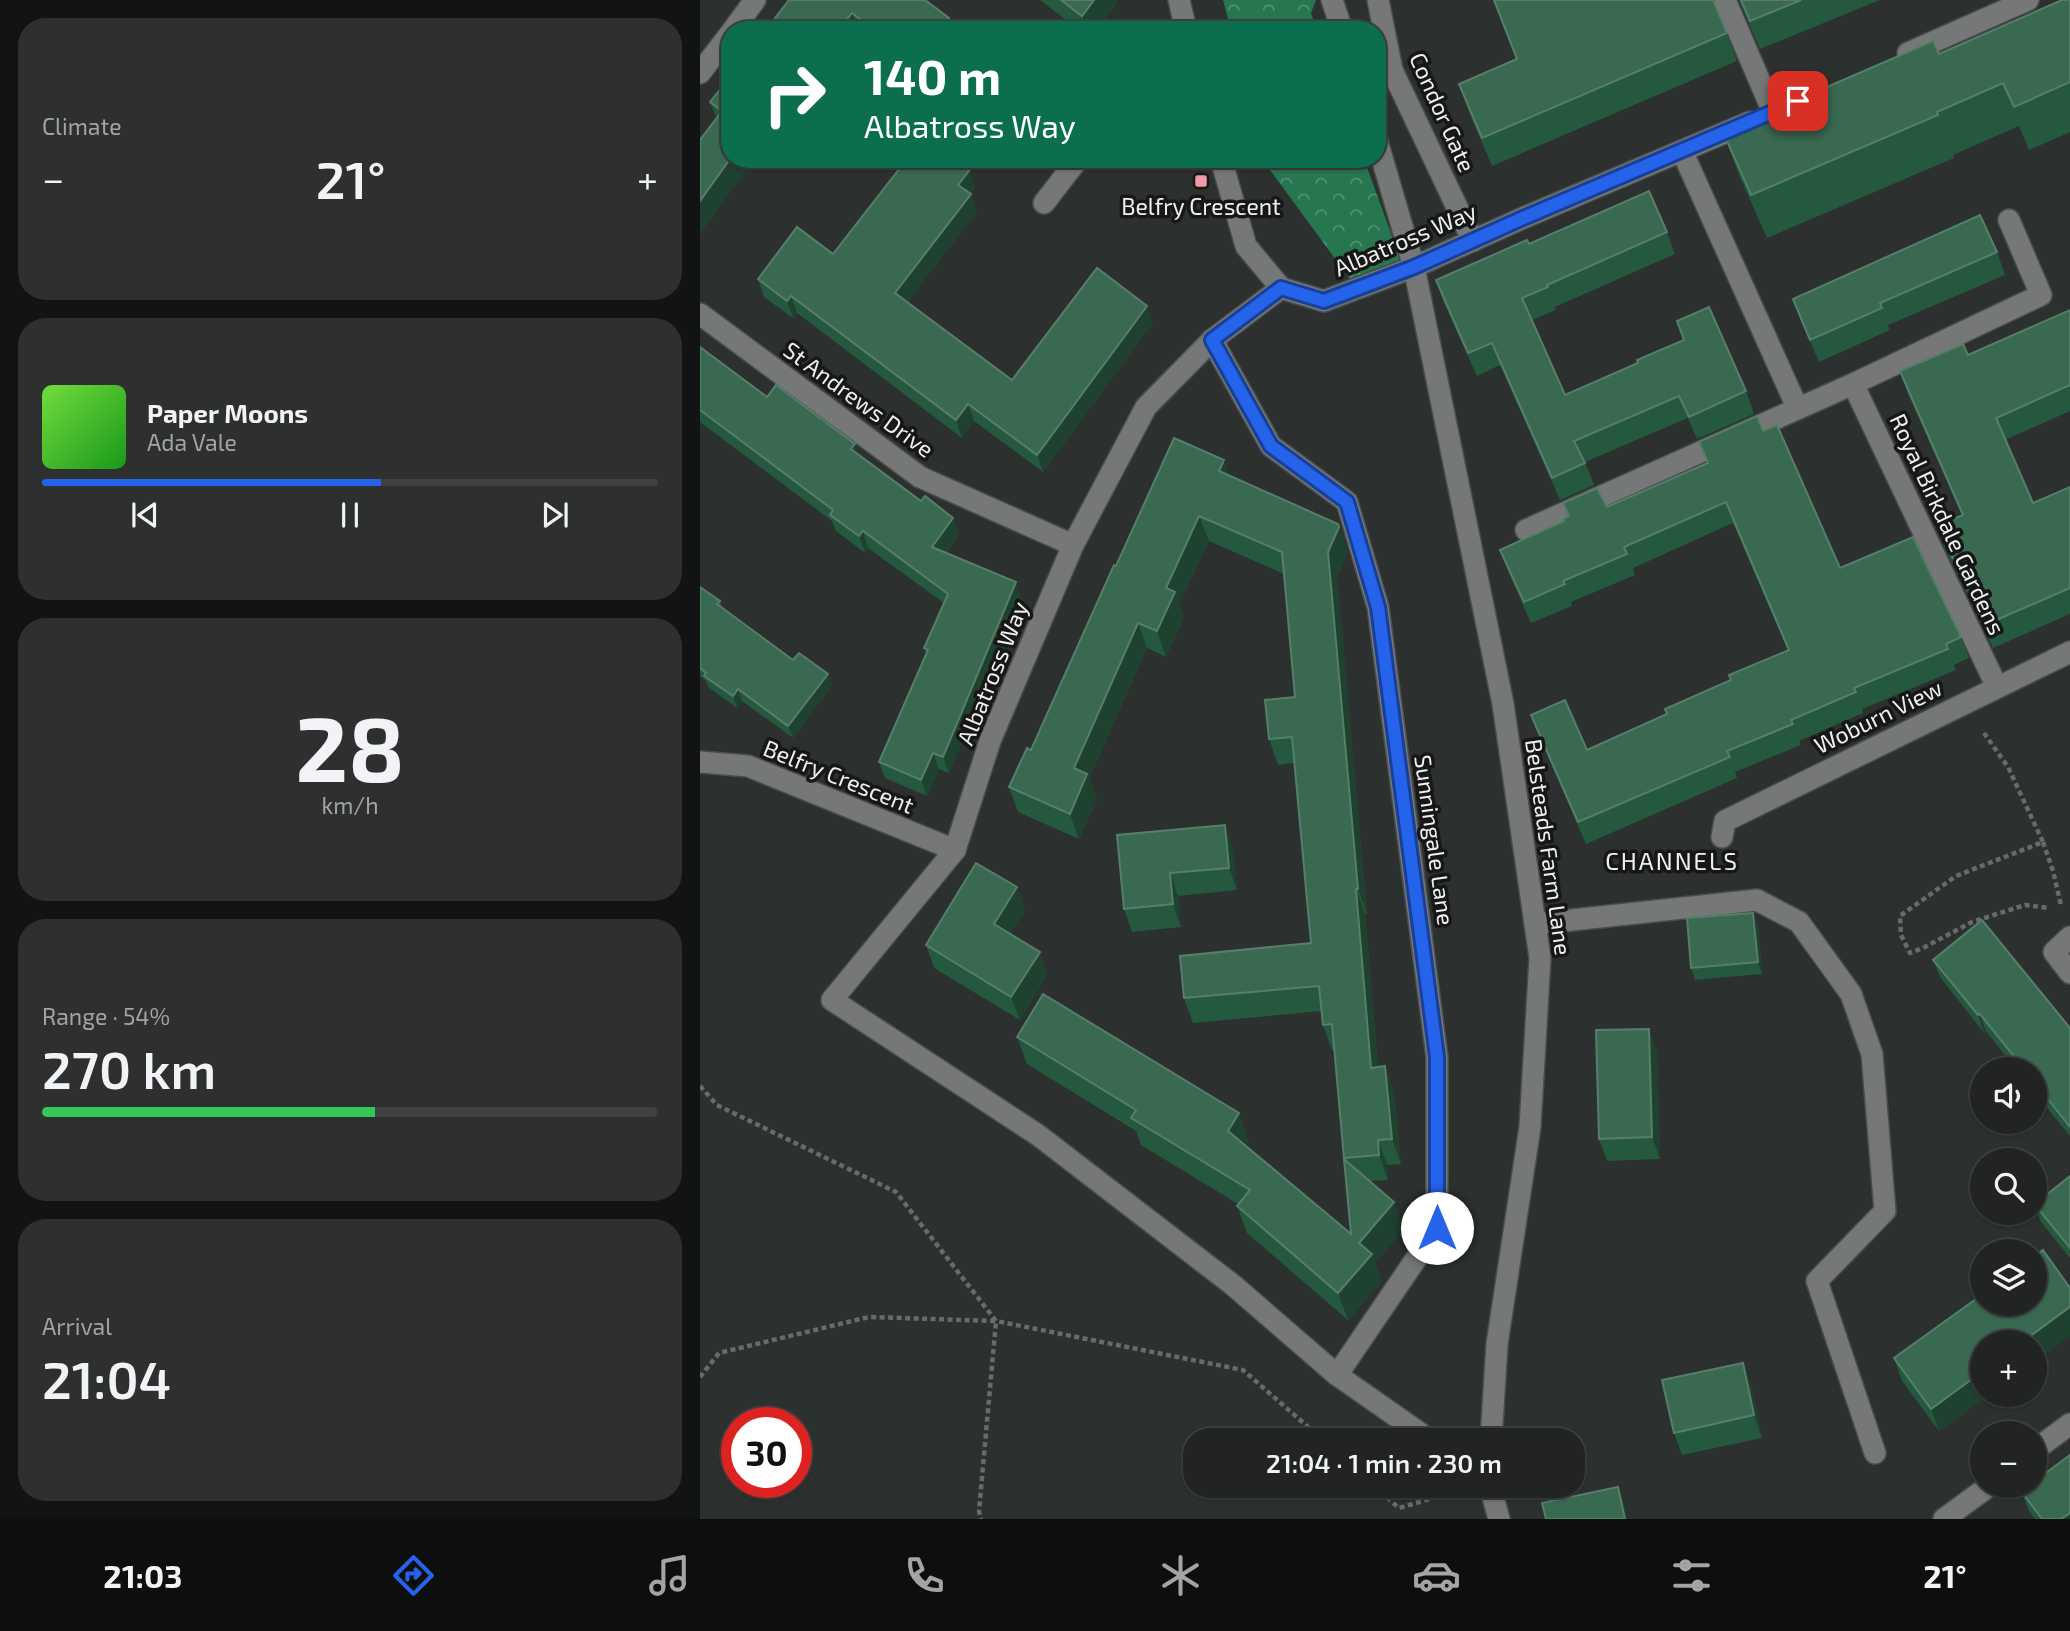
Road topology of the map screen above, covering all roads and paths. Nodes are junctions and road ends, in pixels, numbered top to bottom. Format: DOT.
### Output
graph roads {
  1 [pos="755,0"];
  2 [pos="1179,0"];
  3 [pos="1332,0"];
  4 [pos="1378,0"];
  5 [pos="1725,0"];
  6 [pos="2028,0"];
  7 [pos="743,21"];
  8 [pos="1184,21"];
  9 [pos="1339,21"];
  10 [pos="1382,21"];
  11 [pos="1386,40"];
  12 [pos="721,49"];
  13 [pos="1887,62"];
  14 [pos="700,73"];
  15 [pos="1682,151"];
  16 [pos="1071,168"];
  17 [pos="1224,168"];
  18 [pos="1385,168"];
  19 [pos="1044,203"];
  20 [pos="2009,220"];
  21 [pos="1473,241"];
  22 [pos="1414,267"];
  23 [pos="1281,288"];
  24 [pos="700,314"];
  25 [pos="1212,340"];
  26 [pos="1853,384"];
  27 [pos="1797,407"];
  28 [pos="1525,530"];
  29 [pos="1073,545"];
  30 [pos="2070,652"];
  31 [pos="1997,687"];
  32 [pos="1963,703"];
  33 [pos="700,762"];
  34 [pos="1722,836"];
  35 [pos="2043,842"];
  36 [pos="955,850"];
  37 [pos="1535,924"];
  38 [pos="2070,937"];
  39 [pos="2070,973"];
  40 [pos="700,1086"];
  41 [pos="996,1321"];
  42 [pos="1337,1375"];
  43 [pos="700,1377"];
  44 [pos="2070,1424"];
  45 [pos="1309,1428"];
  46 [pos="1413,1428"];
  47 [pos="1493,1428"];
  48 [pos="2047,1441"];
  49 [pos="1875,1453"];
  50 [pos="1388,1498"];
  51 [pos="1433,1498"];
  52 [pos="1493,1498"];
  53 [pos="1974,1498"];
  54 [pos="1950,1518"];
  55 [pos="981,1519"];
  56 [pos="1499,1519"];
  1 -- 7 [label="street"];
  2 -- 8 [label="street"];
  3 -- 9 [label="street"];
  4 -- 10 [label="street, Condor Gate"];
  5 -- 15 [label="street, Albatross Way"];
  6 -- 13 [label="street"];
  11 -- 21 [label="street, Condor Gate"];
  12 -- 14 [label="street"];
  15 -- 21 [label="street, Albatross Way"];
  15 -- 27 [label="street"];
  16 -- 19 [label="street"];
  17 -- 23 [label="street"];
  18 -- 22 [label="street"];
  20 -- 26 [label="street"];
  21 -- 22 [label="street, Albatross Way"];
  22 -- 23 [label="street, Albatross Way"];
  22 -- 37 [label="street, Belsteads Farm Lane"];
  23 -- 25 [label="street, Albatross Way"];
  24 -- 29 [label="street, St Andrews Drive"];
  25 -- 29 [label="street, Albatross Way"];
  25 -- 42 [label="street, Sunningale Lane"];
  26 -- 27 [label="street"];
  26 -- 31 [label="street, Royal Birkdale Gardens"];
  27 -- 28 [label="street"];
  29 -- 36 [label="street, Albatross Way"];
  30 -- 31 [label="street, Woburn View"];
  31 -- 32 [label="street, Woburn View"];
  32 -- 34 [label="street, Woburn View"];
  32 -- 35 [label="path"];
  33 -- 36 [label="street, Belfry Crescent"];
  35 -- 35 [label="path"];
  36 -- 42 [label="street, Albatross Way"];
  37 -- 47 [label="street, Belsteads Farm Lane"];
  37 -- 49 [label="street"];
  38 -- 39 [label="street"];
  40 -- 41 [label="path"];
  41 -- 43 [label="path"];
  41 -- 45 [label="path"];
  41 -- 55 [label="path"];
  42 -- 46 [label="street"];
  44 -- 48 [label="street"];
  50 -- 51 [label="path"];
  52 -- 56 [label="street"];
  53 -- 54 [label="street"];
}
